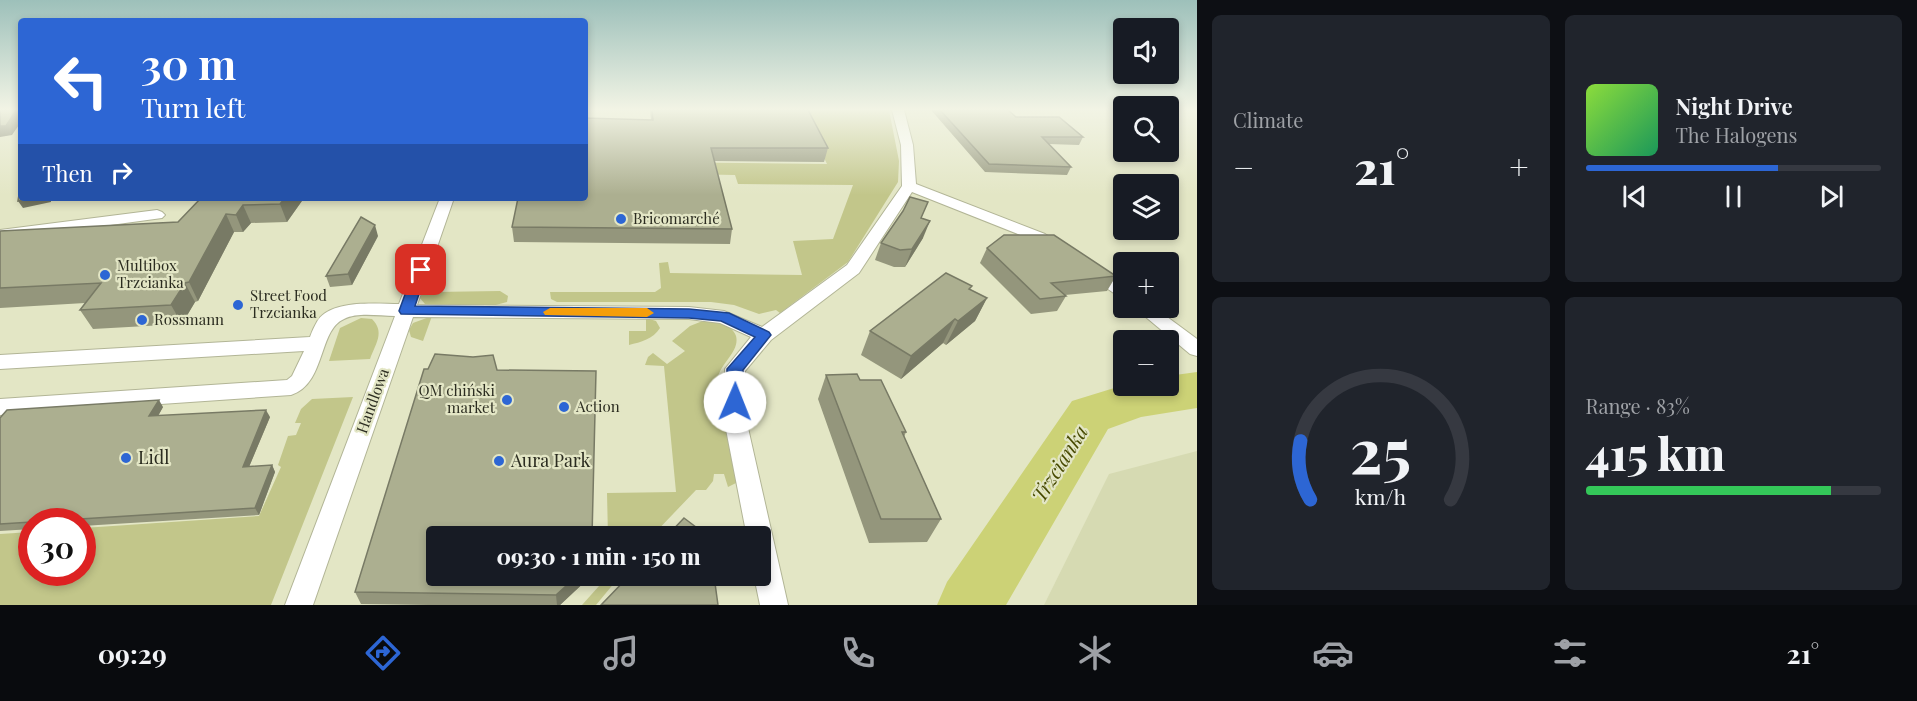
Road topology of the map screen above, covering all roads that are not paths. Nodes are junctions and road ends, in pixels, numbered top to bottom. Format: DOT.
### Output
graph roads {
  1 [pos="905,138"];
  2 [pos="909,186"];
  3 [pos="446,201"];
  4 [pos="157,215"];
  5 [pos="0,235"];
  6 [pos="1113,284"];
  7 [pos="406,311"];
  8 [pos="1157,318"];
  9 [pos="764,335"];
  10 [pos="318,343"];
  11 [pos="1197,349"];
  12 [pos="0,362"];
  13 [pos="0,407"];
  14 [pos="757,526"];
  15 [pos="770,586"];
  16 [pos="300,605"];
  17 [pos="774,605"];
  1 -- 2 [label="street"];
  2 -- 6 [label="street"];
  2 -- 9 [label="street"];
  3 -- 7 [label="street, Handlowa"];
  4 -- 5 [label="street"];
  7 -- 9 [label="street"];
  7 -- 10 [label="street"];
  7 -- 16 [label="street, Handlowa"];
  8 -- 11 [label="street"];
  9 -- 14 [label="street"];
  10 -- 12 [label="street"];
  10 -- 13 [label="street"];
  15 -- 17 [label="street"];
}
